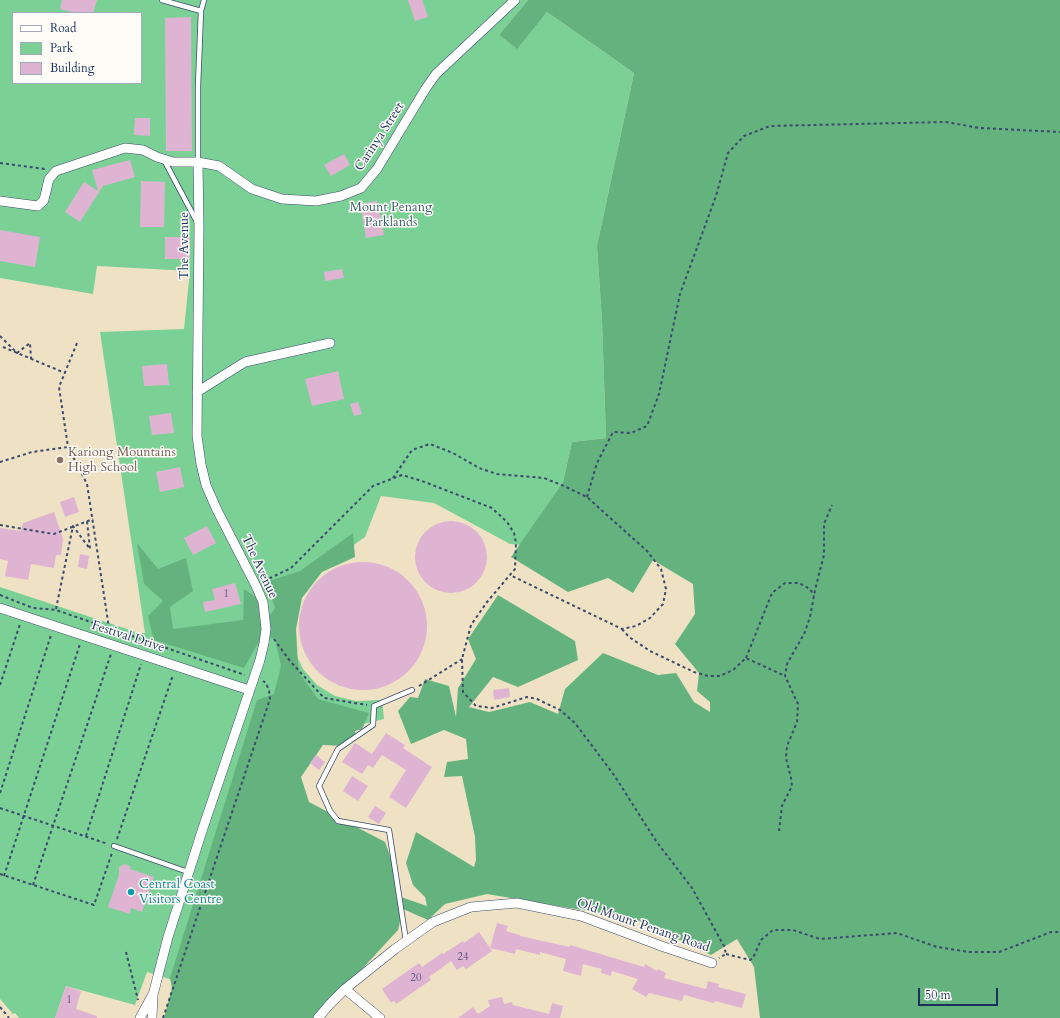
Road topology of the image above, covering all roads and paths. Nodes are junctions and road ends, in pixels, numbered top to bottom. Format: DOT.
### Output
graph roads {
  1 [pos="162,0"];
  2 [pos="204,0"];
  3 [pos="515,0"];
  4 [pos="201,11"];
  5 [pos="1060,132"];
  6 [pos="163,159"];
  7 [pos="198,162"];
  8 [pos="0,163"];
  9 [pos="56,171"];
  10 [pos="0,201"];
  11 [pos="199,226"];
  12 [pos="0,336"];
  13 [pos="77,343"];
  14 [pos="330,343"];
  15 [pos="3,346"];
  16 [pos="17,353"];
  17 [pos="31,359"];
  18 [pos="65,373"];
  19 [pos="197,392"];
  20 [pos="68,447"];
  21 [pos="0,462"];
  22 [pos="392,479"];
  23 [pos="587,497"];
  24 [pos="832,505"];
  25 [pos="93,519"];
  26 [pos="87,521"];
  27 [pos="0,525"];
  28 [pos="73,526"];
  29 [pos="510,575"];
  30 [pos="256,586"];
  31 [pos="0,595"];
  32 [pos="814,597"];
  33 [pos="0,608"];
  34 [pos="56,610"];
  35 [pos="23,616"];
  36 [pos="54,626"];
  37 [pos="109,628"];
  38 [pos="266,629"];
  39 [pos="622,629"];
  40 [pos="83,636"];
  41 [pos="114,646"];
  42 [pos="144,655"];
  43 [pos="746,658"];
  44 [pos="462,660"];
  45 [pos="175,666"];
  46 [pos="785,676"];
  47 [pos="253,677"];
  48 [pos="0,685"];
  49 [pos="249,690"];
  50 [pos="412,690"];
  51 [pos="374,706"];
  52 [pos="0,794"];
  53 [pos="0,808"];
  54 [pos="24,816"];
  55 [pos="53,826"];
  56 [pos="779,831"];
  57 [pos="86,836"];
  58 [pos="114,846"];
  59 [pos="188,872"];
  60 [pos="0,874"];
  61 [pos="4,876"];
  62 [pos="34,885"];
  63 [pos="1060,932"];
  64 [pos="406,941"];
  65 [pos="126,952"];
  66 [pos="726,954"];
  67 [pos="712,963"];
  68 [pos="346,989"];
  69 [pos="153,995"];
  70 [pos="139,1004"];
  71 [pos="0,1007"];
  72 [pos="10,1018"];
  73 [pos="140,1018"];
  74 [pos="152,1018"];
  75 [pos="163,1018"];
  76 [pos="318,1018"];
  77 [pos="380,1018"];
  1 -- 4 [label="lane"];
  2 -- 4 [label="lane"];
  3 -- 7 [label="street, Carinya Street"];
  4 -- 7 [label="lane"];
  5 -- 23 [label="path"];
  6 -- 7 [label="street, Carinya Street"];
  6 -- 9 [label="street, Carinya Street"];
  6 -- 11 [label="lane"];
  7 -- 11 [label="street, The Avenue"];
  8 -- 9 [label="path"];
  9 -- 10 [label="street"];
  11 -- 19 [label="street, The Avenue"];
  12 -- 16 [label="path"];
  13 -- 18 [label="path"];
  14 -- 19 [label="street"];
  15 -- 16 [label="path"];
  16 -- 17 [label="path"];
  16 -- 17 [label="path"];
  17 -- 18 [label="path"];
  18 -- 20 [label="path"];
  19 -- 30 [label="street, The Avenue"];
  20 -- 21 [label="path"];
  20 -- 25 [label="path"];
  22 -- 23 [label="path"];
  22 -- 29 [label="path"];
  22 -- 30 [label="path"];
  23 -- 39 [label="path"];
  24 -- 32 [label="path"];
  25 -- 26 [label="path"];
  25 -- 37 [label="path"];
  26 -- 28 [label="path"];
  26 -- 28 [label="path"];
  27 -- 28 [label="path"];
  28 -- 34 [label="path"];
  29 -- 39 [label="path"];
  29 -- 44 [label="path"];
  30 -- 38 [label="street, The Avenue"];
  31 -- 34 [label="path"];
  32 -- 43 [label="path"];
  32 -- 46 [label="path"];
  33 -- 35 [label="street, Festival Drive"];
  34 -- 37 [label="path"];
  35 -- 36 [label="street, Festival Drive"];
  35 -- 48 [label="path"];
  36 -- 40 [label="street, Festival Drive"];
  36 -- 52 [label="path"];
  37 -- 47 [label="path"];
  38 -- 47 [label="street, The Avenue"];
  38 -- 51 [label="path"];
  39 -- 43 [label="path"];
  40 -- 41 [label="street, Festival Drive"];
  40 -- 54 [label="path"];
  41 -- 42 [label="street, Festival Drive"];
  41 -- 55 [label="path"];
  42 -- 45 [label="street, Festival Drive"];
  42 -- 57 [label="path"];
  43 -- 46 [label="path"];
  44 -- 50 [label="path"];
  44 -- 66 [label="path"];
  45 -- 49 [label="street, Festival Drive"];
  45 -- 58 [label="path"];
  46 -- 56 [label="path"];
  47 -- 49 [label="street, The Avenue"];
  47 -- 75 [label="path"];
  49 -- 59 [label="street, The Avenue"];
  50 -- 51 [label="lane"];
  51 -- 64 [label="lane"];
  53 -- 54 [label="path"];
  54 -- 55 [label="path"];
  54 -- 61 [label="path"];
  55 -- 57 [label="path"];
  55 -- 62 [label="path"];
  57 -- 58 [label="path"];
  58 -- 59 [label="lane"];
  58 -- 62 [label="path"];
  59 -- 69 [label="street, The Avenue"];
  60 -- 61 [label="path"];
  61 -- 62 [label="path"];
  63 -- 66 [label="path"];
  64 -- 67 [label="street, Old Mount Penang Road"];
  64 -- 68 [label="street, Old Mount Penang Road"];
  65 -- 70 [label="path"];
  66 -- 67 [label="path"];
  68 -- 76 [label="street, Old Mount Penang Road"];
  68 -- 77 [label="street"];
  69 -- 73 [label="street, The Avenue"];
  69 -- 74 [label="street, The Avenue"];
  71 -- 72 [label="path"];
}
